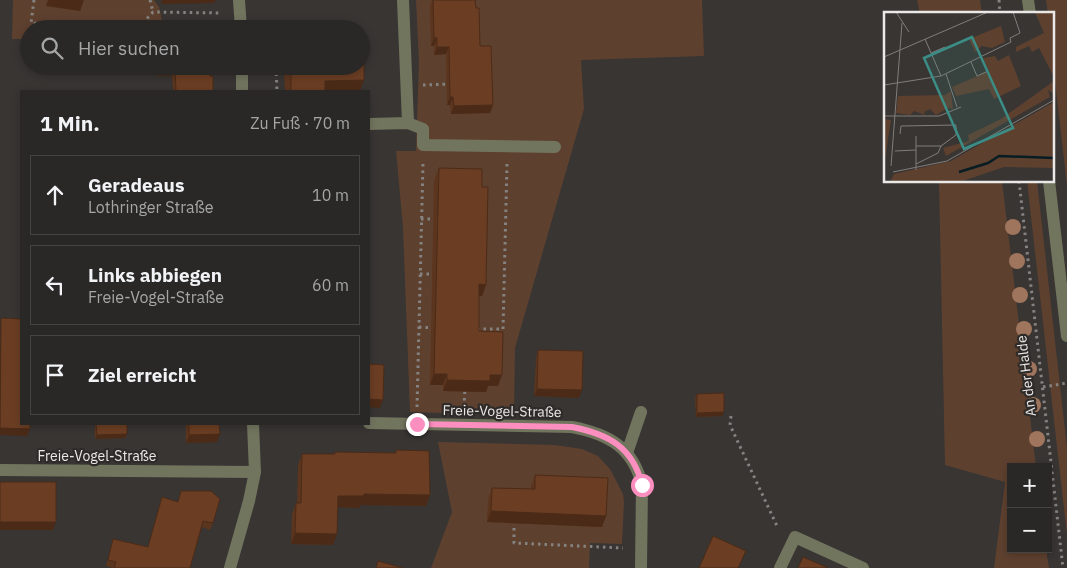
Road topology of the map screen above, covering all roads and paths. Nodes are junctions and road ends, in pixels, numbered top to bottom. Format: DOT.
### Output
graph roads {
  1 [pos="34,0"];
  2 [pos="150,0"];
  3 [pos="240,0"];
  4 [pos="403,0"];
  5 [pos="153,12"];
  6 [pos="240,13"];
  7 [pos="31,20"];
  8 [pos="146,20"];
  9 [pos="240,20"];
  10 [pos="242,75"];
  11 [pos="276,75"];
  12 [pos="450,84"];
  13 [pos="407,85"];
  14 [pos="242,90"];
  15 [pos="277,90"];
  16 [pos="408,123"];
  17 [pos="370,124"];
  18 [pos="507,146"];
  19 [pos="555,147"];
  20 [pos="422,169"];
  21 [pos="1019,182"];
  22 [pos="1049,182"];
  23 [pos="421,219"];
  24 [pos="438,219"];
  25 [pos="420,274"];
  26 [pos="437,274"];
  27 [pos="419,327"];
  28 [pos="438,328"];
  29 [pos="475,328"];
  30 [pos="1067,336"];
  31 [pos="1067,384"];
  32 [pos="1043,387"];
  33 [pos="641,412"];
  34 [pos="731,416"];
  35 [pos="370,423"];
  36 [pos="417,424"];
  37 [pos="253,425"];
  38 [pos="627,453"];
  39 [pos="0,470"];
  40 [pos="255,472"];
  41 [pos="777,526"];
  42 [pos="514,528"];
  43 [pos="641,549"];
  44 [pos="230,568"];
  45 [pos="641,568"];
  46 [pos="780,568"];
  47 [pos="863,568"];
  48 [pos="1063,568"];
  1 -- 7 [label="path"];
  2 -- 5 [label="path"];
  3 -- 6 [label="street"];
  4 -- 13 [label="street"];
  5 -- 6 [label="path"];
  5 -- 8 [label="path"];
  6 -- 9 [label="street"];
  10 -- 14 [label="street"];
  11 -- 15 [label="path"];
  12 -- 13 [label="path"];
  13 -- 16 [label="street"];
  16 -- 17 [label="street"];
  16 -- 18 [label="street"];
  18 -- 19 [label="street"];
  18 -- 29 [label="path"];
  20 -- 23 [label="path"];
  21 -- 32 [label="path, An der Halde"];
  22 -- 30 [label="street"];
  23 -- 24 [label="path"];
  23 -- 25 [label="path"];
  25 -- 26 [label="path"];
  25 -- 27 [label="path"];
  27 -- 28 [label="path"];
  27 -- 36 [label="path"];
  31 -- 32 [label="path"];
  32 -- 48 [label="path, An der Halde"];
  33 -- 38 [label="street"];
  34 -- 41 [label="path"];
  35 -- 36 [label="street, Freie-Vogel-Straße"];
  36 -- 38 [label="street, Freie-Vogel-Straße"];
  37 -- 40 [label="street"];
  38 -- 43 [label="street"];
  39 -- 40 [label="street, Freie-Vogel-Straße"];
  40 -- 44 [label="street"];
  42 -- 43 [label="path"];
  43 -- 45 [label="street"];
  46 -- 47 [label="street"];
}
